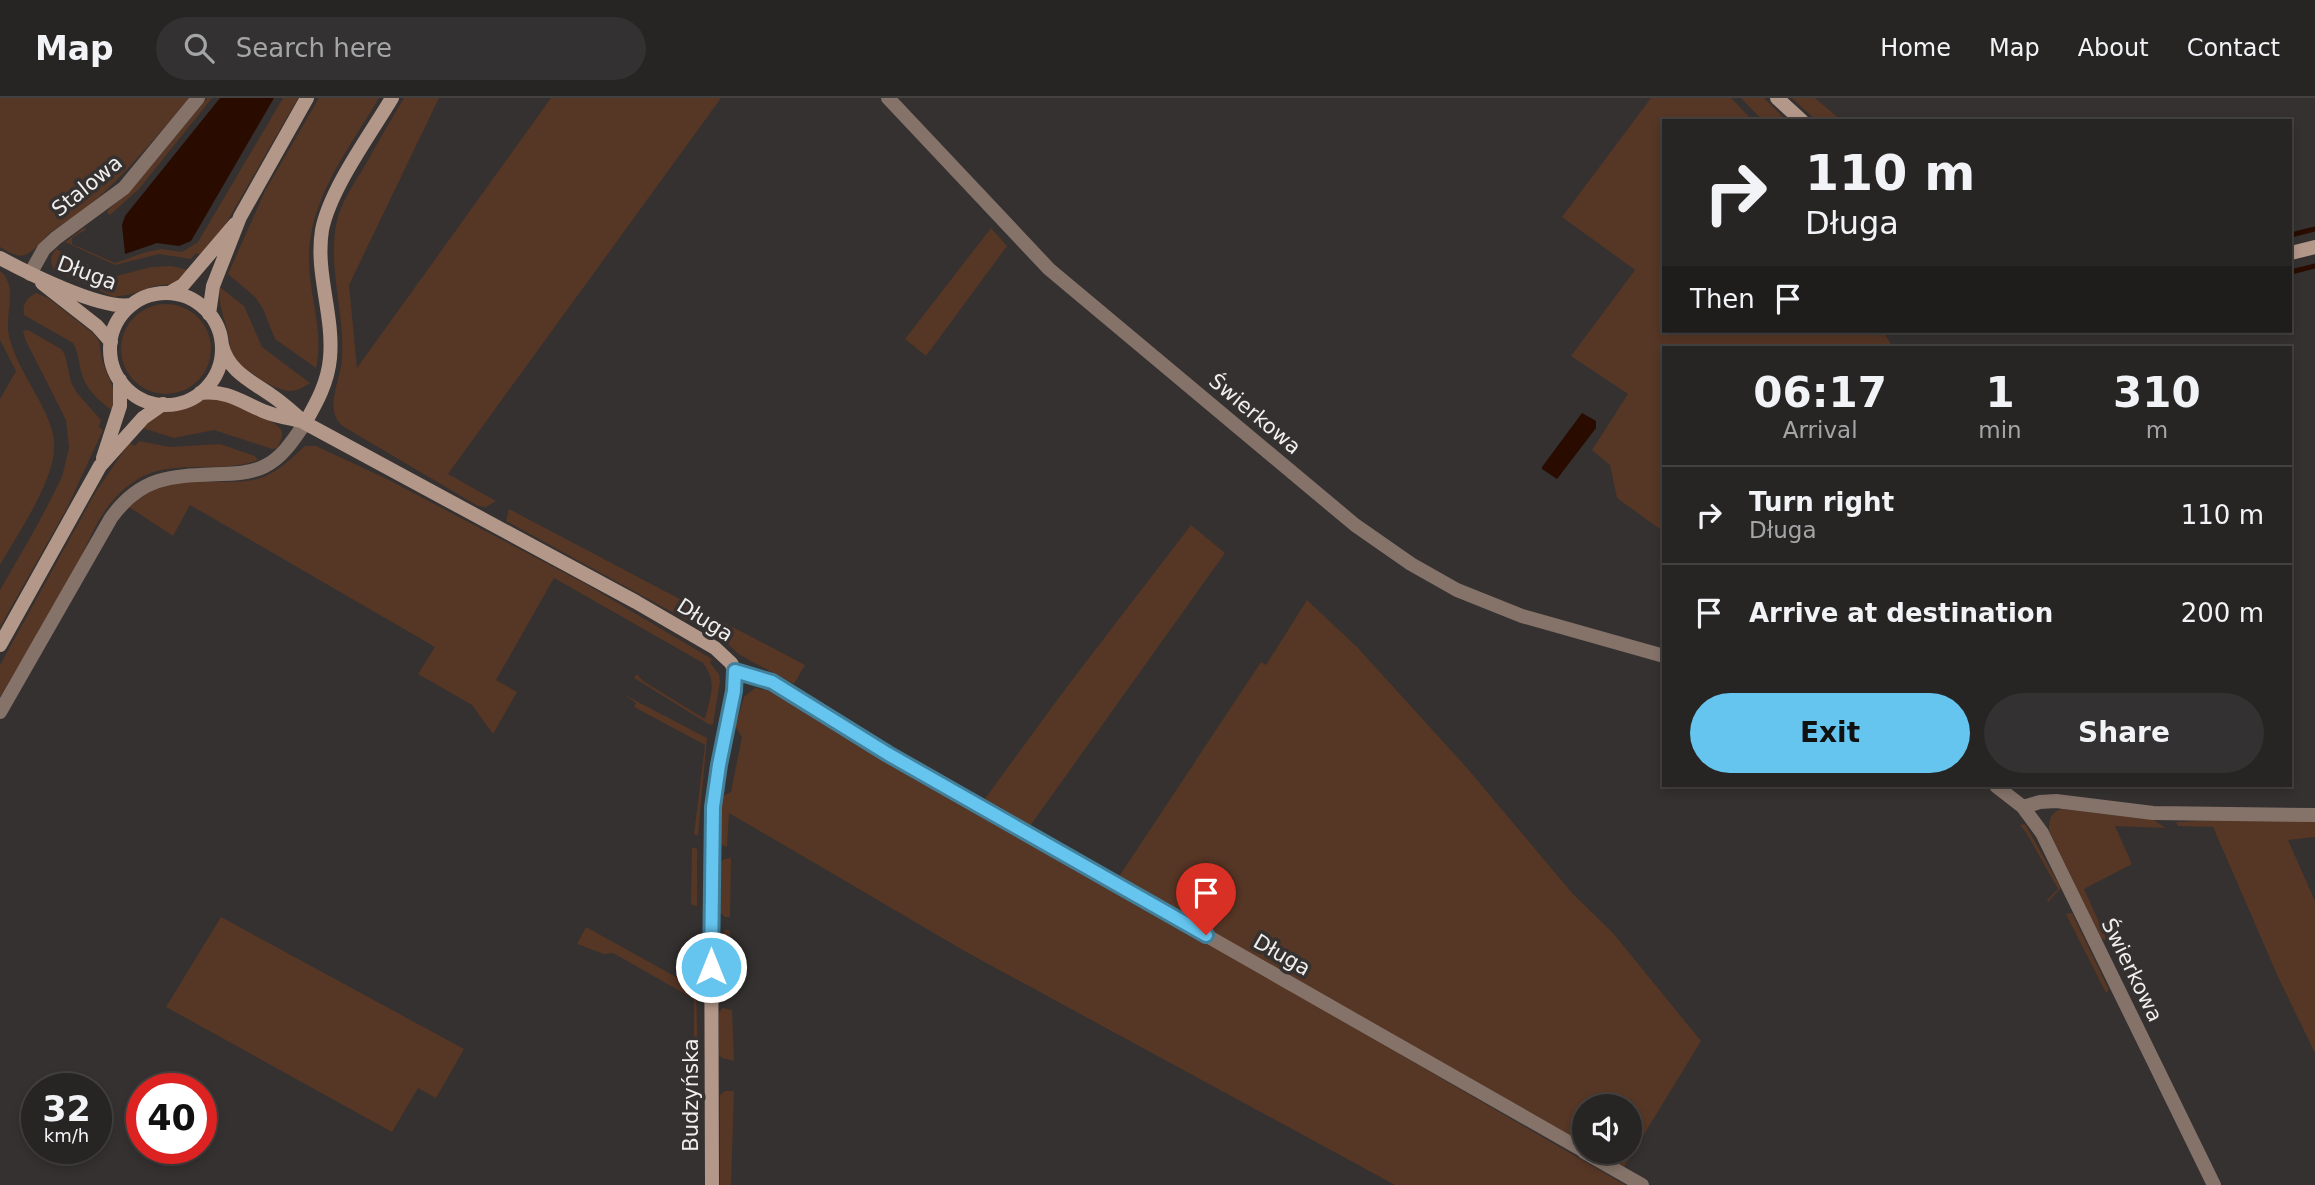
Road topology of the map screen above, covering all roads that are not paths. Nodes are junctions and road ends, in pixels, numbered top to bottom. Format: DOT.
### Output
graph roads {
  1 [pos="198,98"];
  2 [pos="307,98"];
  3 [pos="392,98"];
  4 [pos="888,98"];
  5 [pos="1777,98"];
  6 [pos="1800,119"];
  7 [pos="240,218"];
  8 [pos="2315,247"];
  9 [pos="2292,253"];
  10 [pos="0,258"];
  11 [pos="30,274"];
  12 [pos="169,293"];
  13 [pos="131,306"];
  14 [pos="209,314"];
  15 [pos="111,342"];
  16 [pos="222,345"];
  17 [pos="120,380"];
  18 [pos="200,393"];
  19 [pos="163,404"];
  20 [pos="306,423"];
  21 [pos="100,466"];
  22 [pos="0,645"];
  23 [pos="1662,655"];
  24 [pos="735,671"];
  25 [pos="0,712"];
  26 [pos="1997,787"];
  27 [pos="2024,807"];
  28 [pos="2315,815"];
  29 [pos="1572,1144"];
  30 [pos="1606,1164"];
  31 [pos="712,1185"];
  32 [pos="1642,1185"];
  33 [pos="2214,1185"];
  1 -- 11 [label="street, Stalowa"];
  2 -- 7 [label="street"];
  3 -- 20 [label="street"];
  4 -- 23 [label="street, Świerkowa"];
  5 -- 6 [label="street"];
  7 -- 12 [label="street"];
  7 -- 14 [label="street"];
  8 -- 9 [label="street"];
  10 -- 11 [label="street, Długa"];
  11 -- 13 [label="street, Długa"];
  11 -- 15 [label="street, Długa"];
  12 -- 13 [label="street"];
  12 -- 14 [label="street"];
  13 -- 15 [label="street"];
  14 -- 16 [label="street"];
  15 -- 17 [label="street"];
  16 -- 18 [label="street"];
  16 -- 20 [label="street, Długa"];
  17 -- 19 [label="street"];
  17 -- 21 [label="street"];
  18 -- 19 [label="street"];
  18 -- 20 [label="street, Długa"];
  19 -- 21 [label="street"];
  20 -- 24 [label="street, Długa"];
  20 -- 25 [label="street"];
  21 -- 22 [label="street"];
  24 -- 29 [label="street, Długa"];
  24 -- 31 [label="street, Budzyńska"];
  26 -- 27 [label="street, Świerkowa"];
  27 -- 28 [label="street"];
  27 -- 33 [label="street, Świerkowa"];
  30 -- 32 [label="street, Długa"];
}
